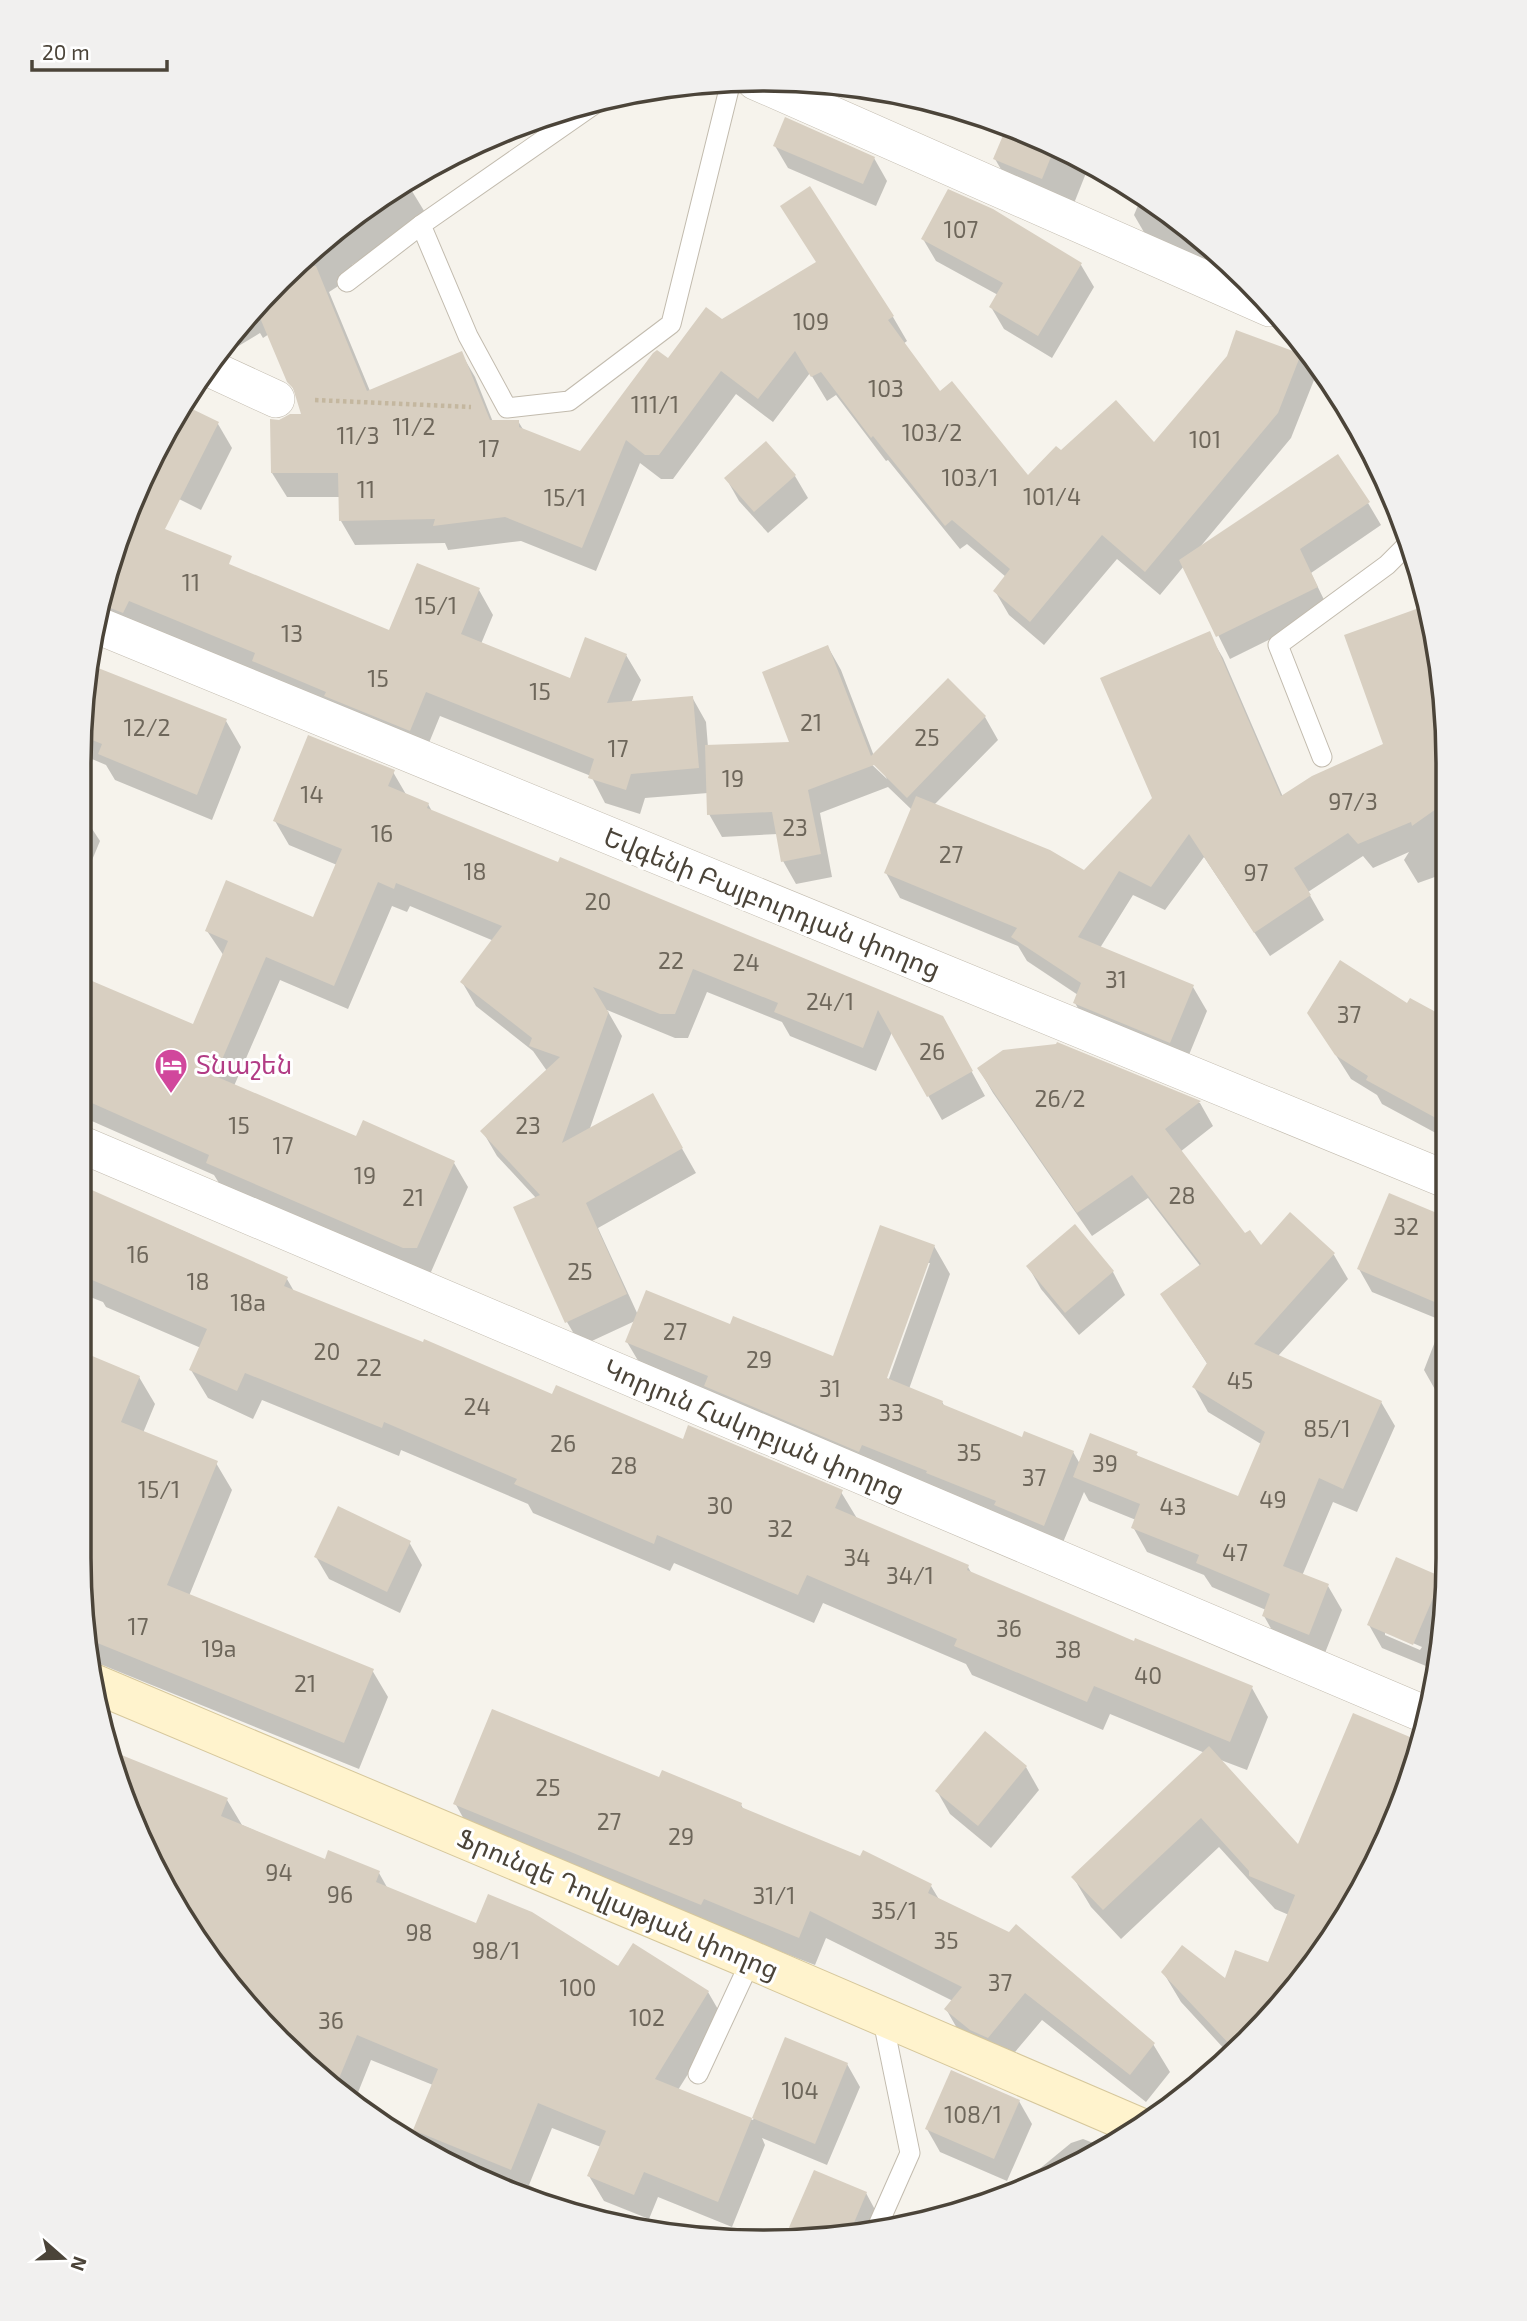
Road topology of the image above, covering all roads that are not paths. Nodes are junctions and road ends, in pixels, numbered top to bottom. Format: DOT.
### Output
graph roads {
  1 [pos="779,91"];
  2 [pos="728,92"];
  3 [pos="576,118"];
  4 [pos="421,225"];
  5 [pos="347,282"];
  6 [pos="1248,297"];
  7 [pos="217,372"];
  8 [pos="276,398"];
  9 [pos="1401,551"];
  10 [pos="105,628"];
  11 [pos="1322,757"];
  12 [pos="91,1149"];
  13 [pos="1436,1175"];
  14 [pos="104,1688"];
  15 [pos="1418,1711"];
  16 [pos="751,1960"];
  17 [pos="882,2015"];
  18 [pos="698,2074"];
  19 [pos="1129,2122"];
  20 [pos="881,2219"];
  1 -- 6 [label="street"];
  2 -- 4 [label="lane"];
  3 -- 4 [label="lane"];
  4 -- 5 [label="lane"];
  7 -- 8 [label="street"];
  9 -- 11 [label="lane"];
  10 -- 13 [label="street, Եվգենի Բայբուրդյան փողոց"];
  12 -- 15 [label="street, Կորյուն Հակոբյան փողոց"];
  14 -- 16 [label="street, Ֆրունզե Դովլաթյան փողոց"];
  16 -- 17 [label="street, Ֆրունզե Դովլաթյան փողոց"];
  16 -- 18 [label="lane"];
  17 -- 19 [label="street, Ֆրունզե Դովլաթյան փողոց"];
  17 -- 20 [label="lane"];
}
